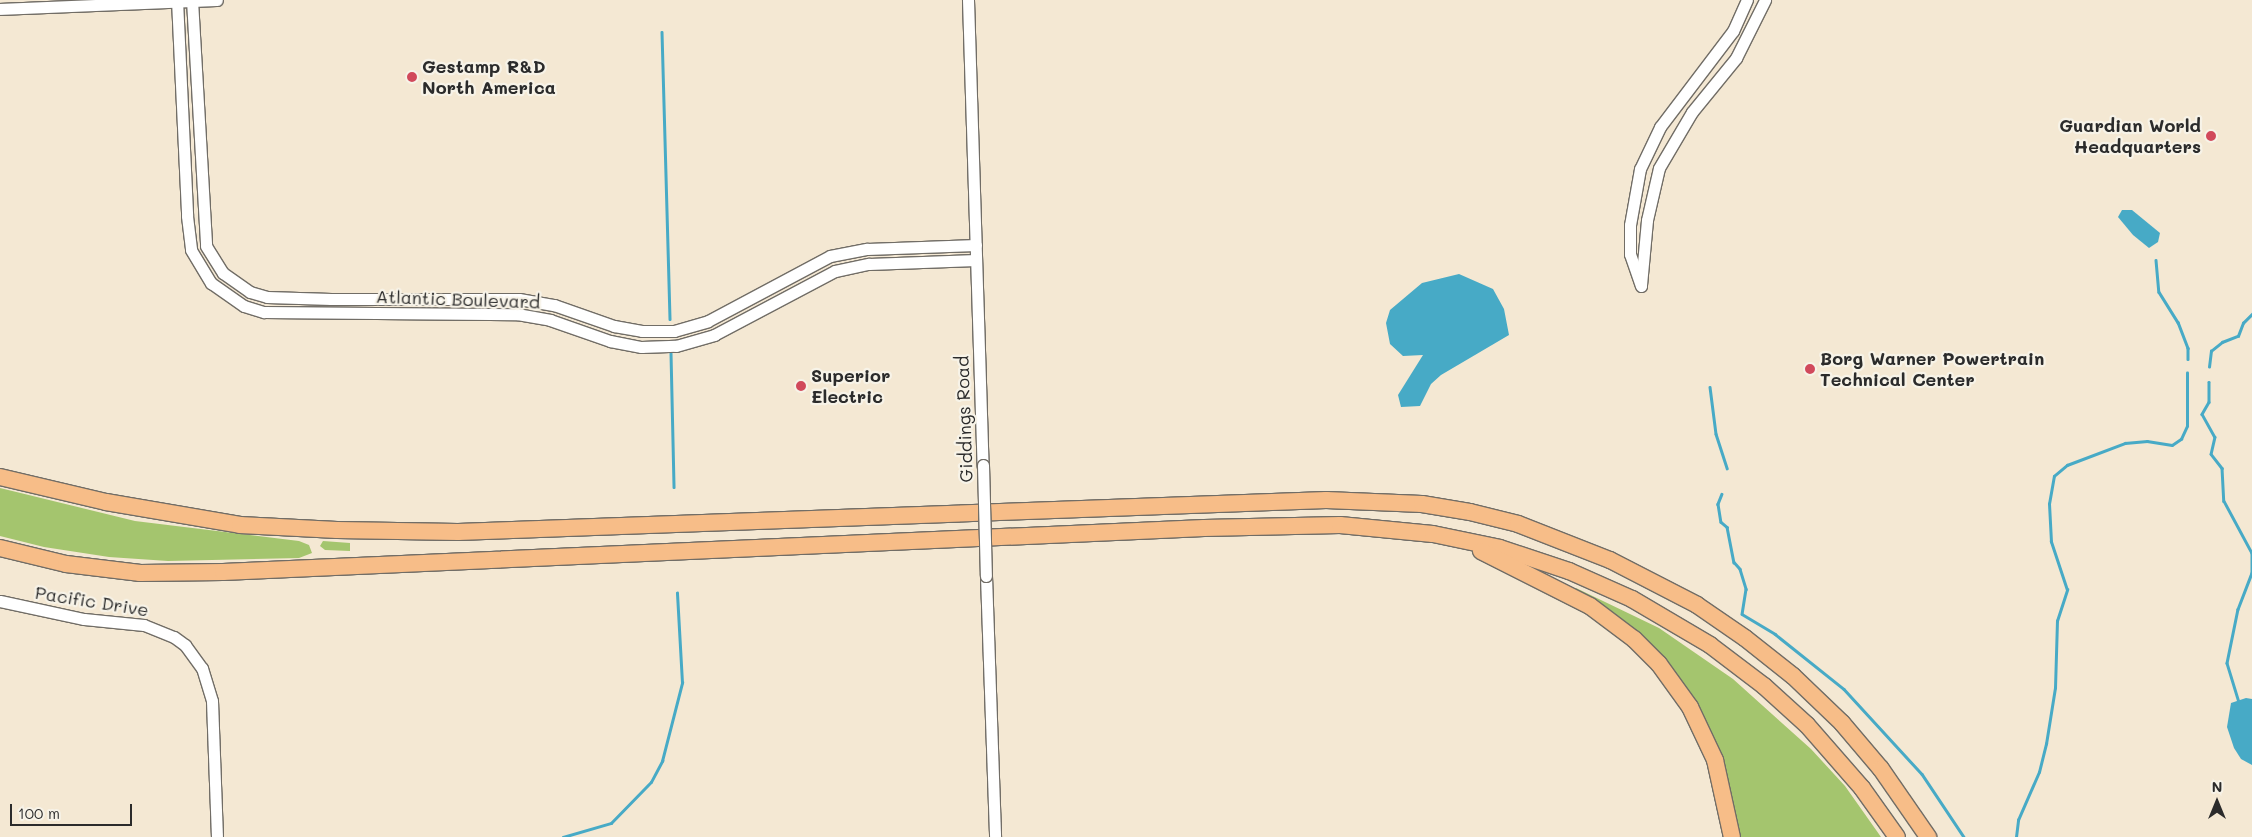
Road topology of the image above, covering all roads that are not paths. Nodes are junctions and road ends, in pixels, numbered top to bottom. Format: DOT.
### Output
graph roads {
  1 [pos="192,0"];
  2 [pos="217,0"];
  3 [pos="968,0"];
  4 [pos="1747,0"];
  5 [pos="1765,0"];
  6 [pos="177,1"];
  7 [pos="0,9"];
  8 [pos="976,245"];
  9 [pos="976,260"];
  10 [pos="0,477"];
  11 [pos="1456,539"];
  12 [pos="0,548"];
  13 [pos="0,602"];
  14 [pos="217,837"];
  15 [pos="994,837"];
  16 [pos="1732,837"];
  17 [pos="1897,837"];
  18 [pos="1928,837"];
  1 -- 2 [label="street"];
  1 -- 6 [label="street"];
  1 -- 8 [label="street, Atlantic Boulevard"];
  3 -- 8 [label="street, Giddings Road"];
  4 -- 5 [label="street"];
  6 -- 7 [label="street"];
  6 -- 9 [label="street, Atlantic Boulevard"];
  8 -- 9 [label="street, Giddings Road"];
  9 -- 15 [label="street, Giddings Road, bridge"];
  10 -- 18 [label="highway"];
  11 -- 12 [label="highway"];
  11 -- 16 [label="highway"];
  11 -- 17 [label="highway"];
  13 -- 14 [label="street, Pacific Drive"];
}
